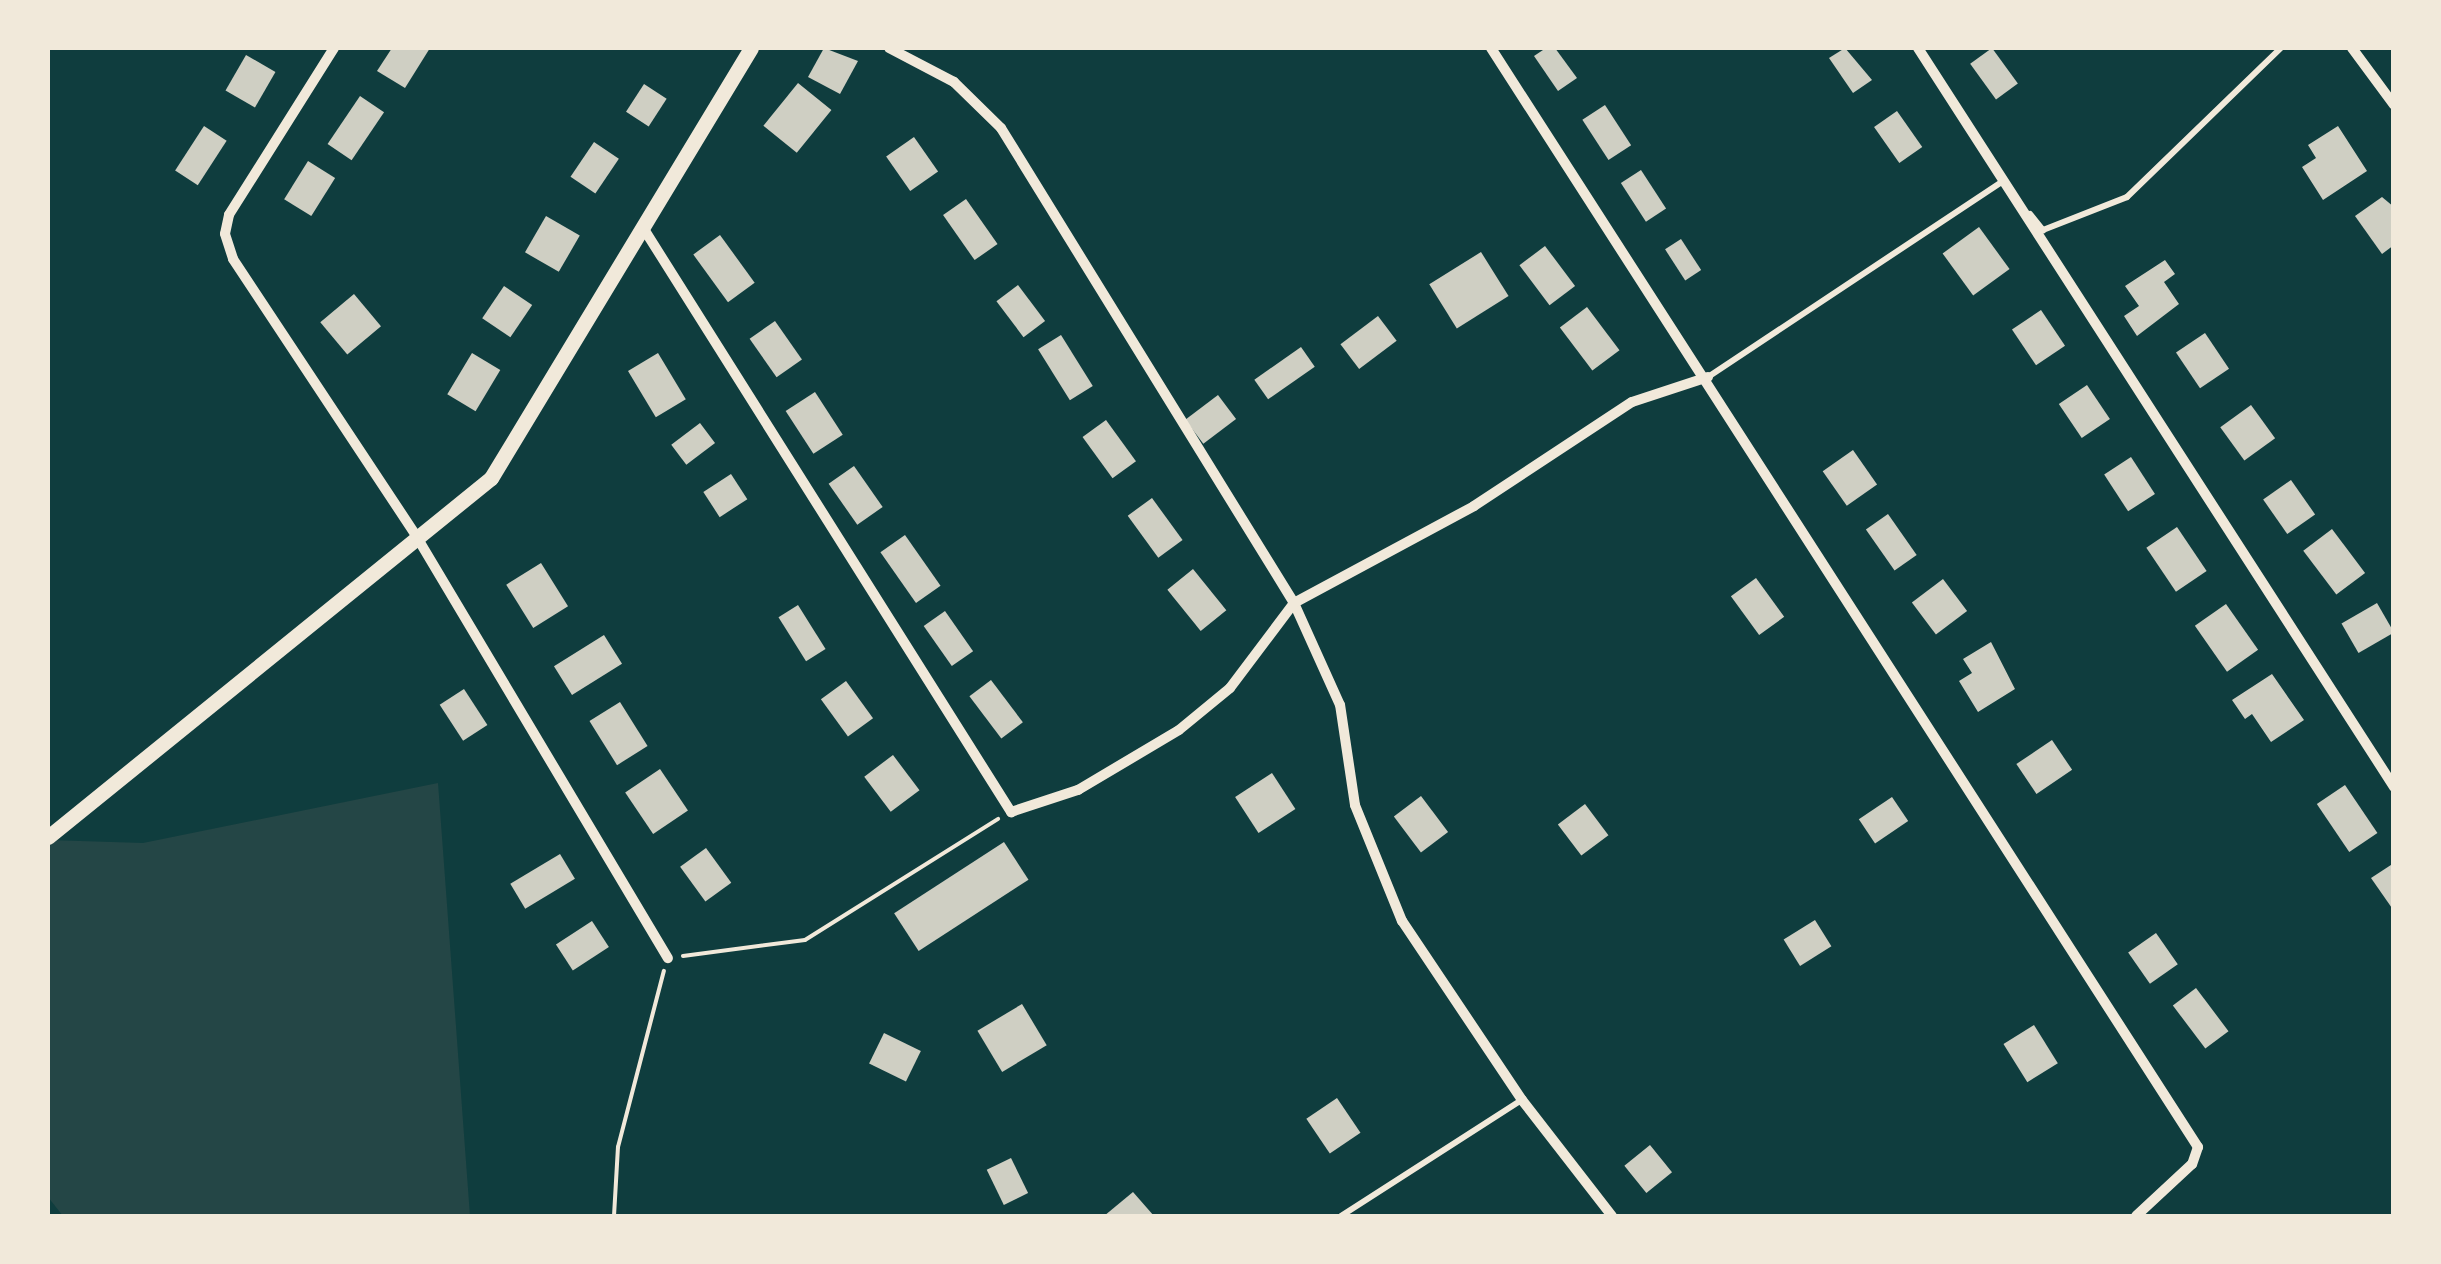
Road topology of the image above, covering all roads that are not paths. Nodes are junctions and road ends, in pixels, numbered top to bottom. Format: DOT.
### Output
graph roads {
  1 [pos="334,48"];
  2 [pos="751,48"];
  3 [pos="888,48"];
  4 [pos="1491,48"];
  5 [pos="1918,48"];
  6 [pos="2281,48"];
  7 [pos="2352,48"];
  8 [pos="2394,105"];
  9 [pos="2000,181"];
  10 [pos="642,226"];
  11 [pos="1708,377"];
  12 [pos="418,539"];
  13 [pos="1294,603"];
  14 [pos="2394,787"];
  15 [pos="48,837"];
  16 [pos="668,958"];
  17 [pos="1522,1100"];
  18 [pos="1341,1216"];
  19 [pos="1612,1216"];
  20 [pos="2136,1216"];
  1 -- 12 [label="street"];
  2 -- 10 [label="street"];
  3 -- 13 [label="street"];
  4 -- 11 [label="street"];
  5 -- 9 [label="street"];
  6 -- 9 [label="lane"];
  7 -- 8 [label="street"];
  9 -- 11 [label="lane"];
  9 -- 14 [label="street"];
  10 -- 12 [label="street"];
  10 -- 13 [label="street"];
  11 -- 13 [label="street"];
  11 -- 20 [label="street"];
  12 -- 15 [label="street"];
  12 -- 16 [label="street"];
  13 -- 17 [label="street"];
  17 -- 18 [label="lane"];
  17 -- 19 [label="street"];
}
